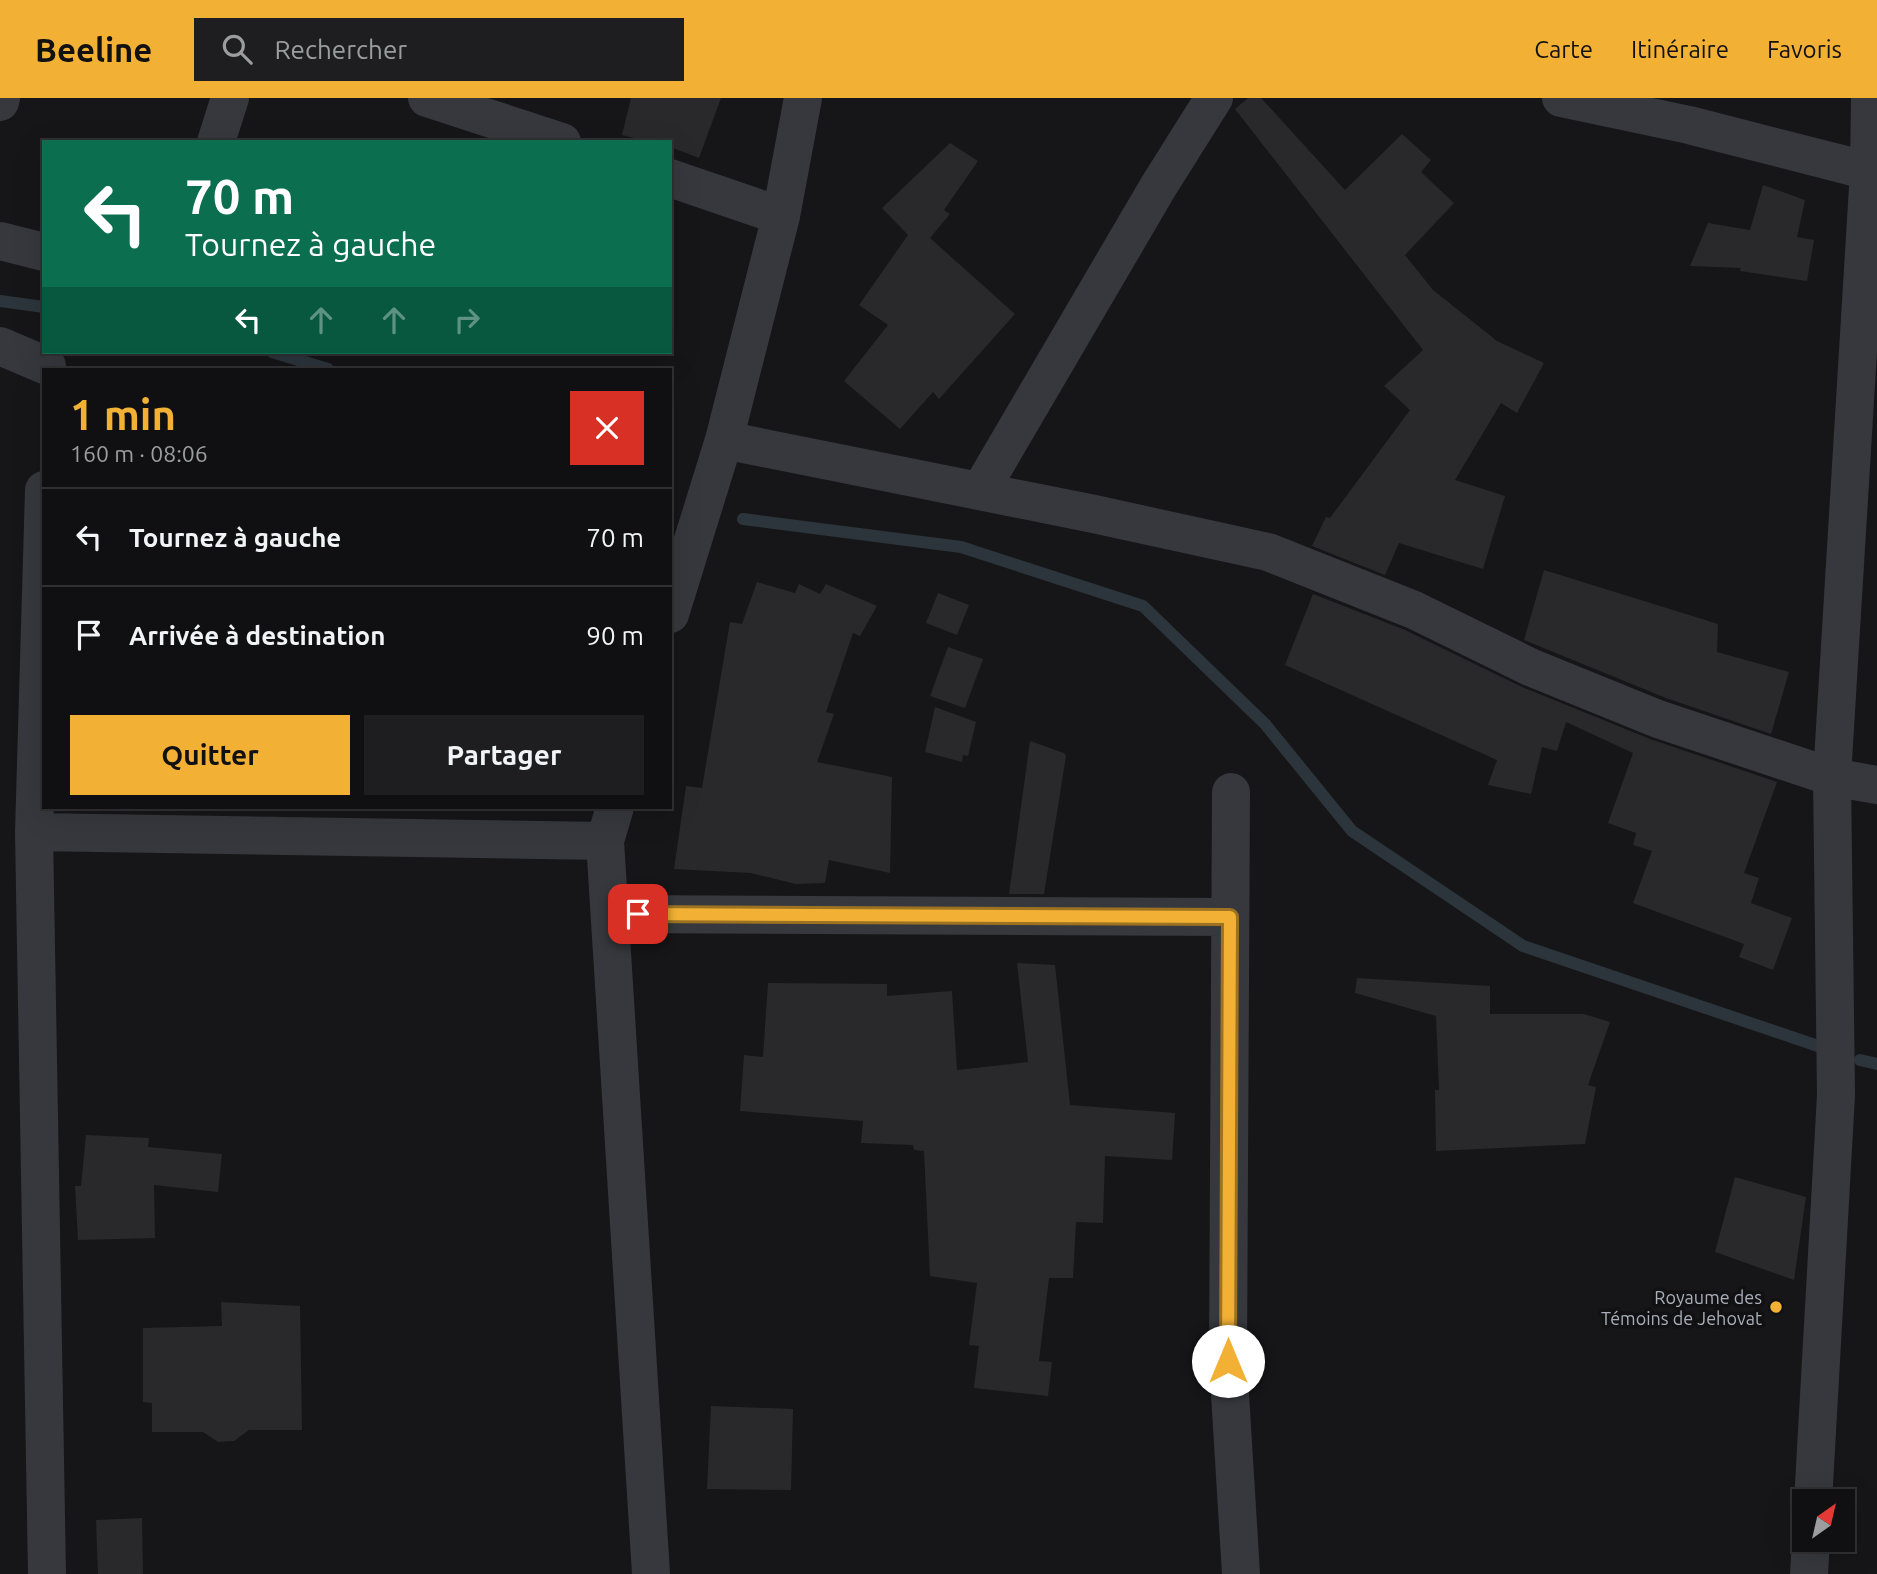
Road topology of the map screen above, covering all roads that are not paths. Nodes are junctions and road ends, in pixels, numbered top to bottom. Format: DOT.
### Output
graph roads {
  1 [pos="230,98"];
  2 [pos="427,98"];
  3 [pos="803,98"];
  4 [pos="1214,98"];
  5 [pos="1561,98"];
  6 [pos="1870,98"];
  7 [pos="217,140"];
  8 [pos="556,140"];
  9 [pos="1869,171"];
  10 [pos="672,179"];
  11 [pos="781,216"];
  12 [pos="0,241"];
  13 [pos="42,252"];
  14 [pos="0,346"];
  15 [pos="47,362"];
  16 [pos="724,440"];
  17 [pos="980,491"];
  18 [pos="42,558"];
  19 [pos="672,608"];
  20 [pos="1832,777"];
  21 [pos="1877,785"];
  22 [pos="1231,792"];
  23 [pos="610,824"];
  24 [pos="34,832"];
  25 [pos="611,914"];
  26 [pos="1230,917"];
  27 [pos="1814,1489"];
  28 [pos="1810,1552"];
  29 [pos="47,1574"];
  30 [pos="651,1574"];
  31 [pos="1241,1574"];
  32 [pos="1809,1574"];
  1 -- 7 [label="street"];
  2 -- 8 [label="street"];
  3 -- 11 [label="street"];
  4 -- 17 [label="street"];
  5 -- 9 [label="street"];
  6 -- 9 [label="street"];
  9 -- 20 [label="street"];
  10 -- 11 [label="street"];
  11 -- 16 [label="street"];
  12 -- 13 [label="street"];
  14 -- 15 [label="street"];
  16 -- 17 [label="street"];
  16 -- 19 [label="street"];
  17 -- 20 [label="street"];
  18 -- 24 [label="street"];
  20 -- 21 [label="street"];
  20 -- 27 [label="street"];
  22 -- 26 [label="street"];
  23 -- 24 [label="street"];
  23 -- 25 [label="street"];
  24 -- 29 [label="street"];
  25 -- 26 [label="street"];
  25 -- 30 [label="street"];
  26 -- 31 [label="street"];
  28 -- 32 [label="street"];
}
